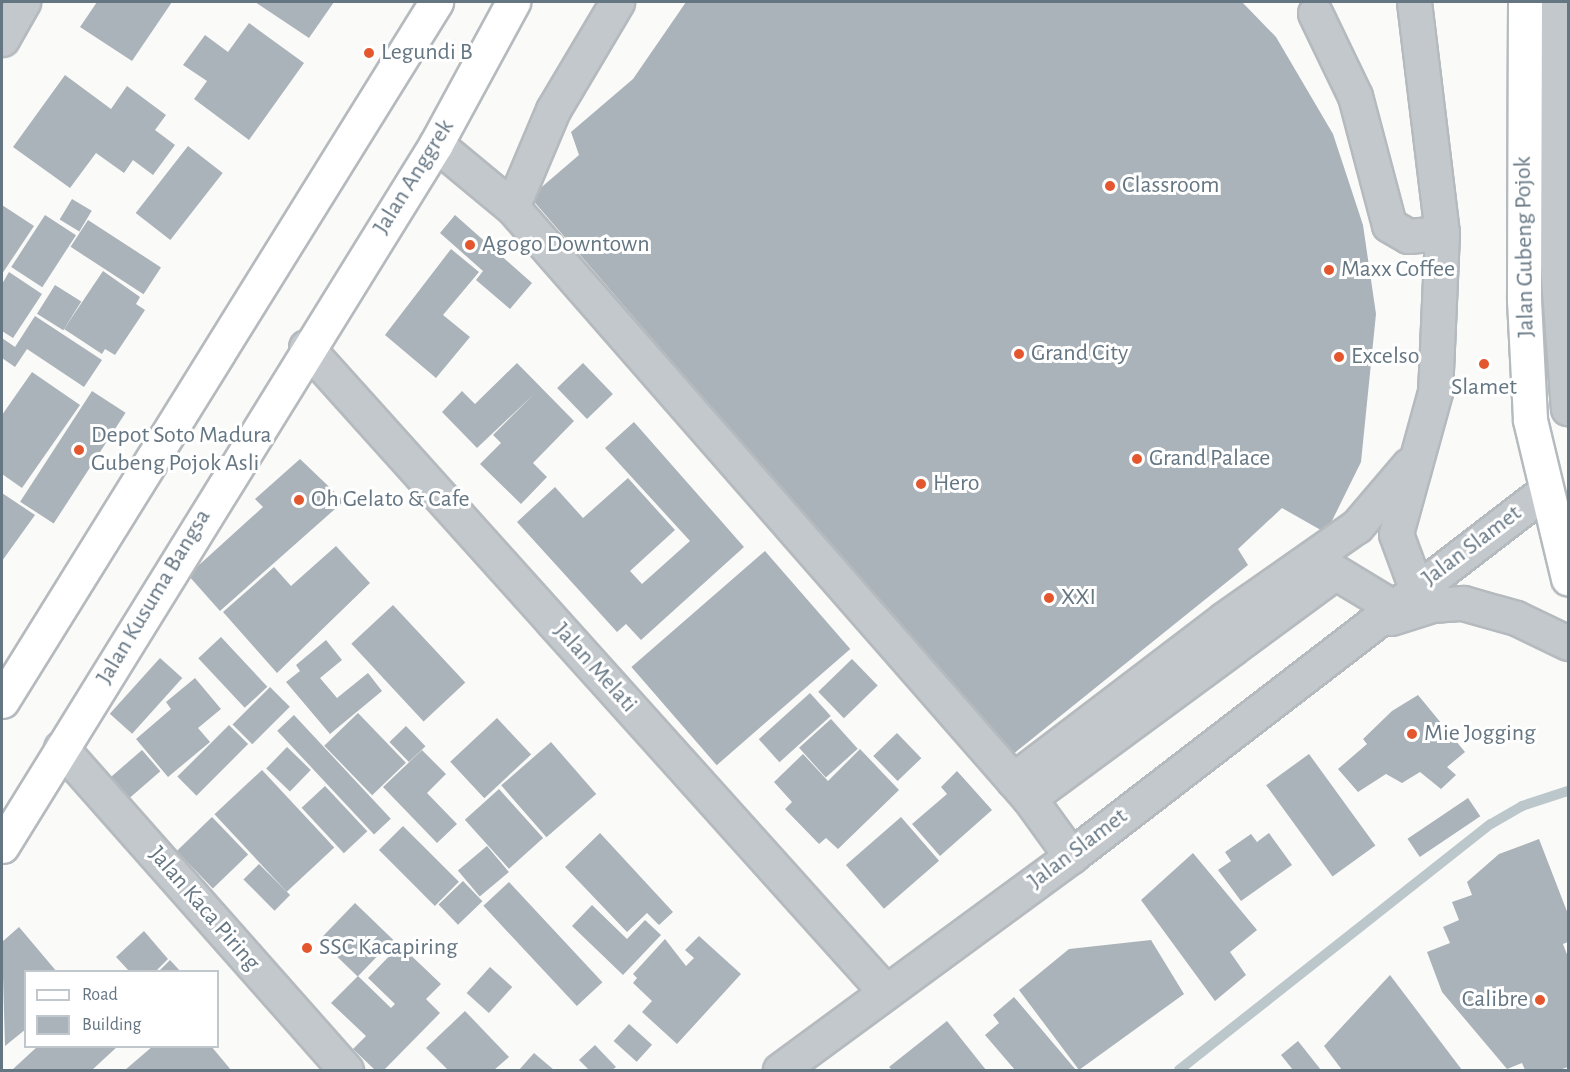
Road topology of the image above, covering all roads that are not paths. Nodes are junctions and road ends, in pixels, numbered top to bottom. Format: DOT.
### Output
graph roads {
  1 [pos="436,2"];
  2 [pos="513,2"];
  3 [pos="617,2"];
  4 [pos="1414,2"];
  5 [pos="1525,2"];
  6 [pos="1551,2"];
  7 [pos="21,3"];
  8 [pos="1321,5"];
  9 [pos="2,39"];
  10 [pos="436,144"];
  11 [pos="512,207"];
  12 [pos="1442,233"];
  13 [pos="306,347"];
  14 [pos="1569,408"];
  15 [pos="1414,459"];
  16 [pos="1544,492"];
  17 [pos="1569,578"];
  18 [pos="1394,606"];
  19 [pos="1569,642"];
  20 [pos="2,701"];
  21 [pos="62,748"];
  22 [pos="1021,789"];
  23 [pos="2,846"];
  24 [pos="1071,856"];
  25 [pos="884,989"];
  26 [pos="346,1071"];
  27 [pos="780,1071"];
  1 -- 20 [label="main road"];
  2 -- 10 [label="main road, Jalan Anggrek"];
  3 -- 11 [label="street"];
  4 -- 12 [label="street"];
  5 -- 16 [label="main road, Jalan Gubeng Pojok"];
  6 -- 14 [label="street"];
  7 -- 9 [label="street"];
  8 -- 12 [label="street"];
  10 -- 11 [label="street"];
  10 -- 13 [label="main road, Jalan Anggrek"];
  11 -- 22 [label="street"];
  12 -- 15 [label="street"];
  13 -- 21 [label="main road, Jalan Kusuma Bangsa"];
  13 -- 25 [label="street, Jalan Melati"];
  15 -- 18 [label="street"];
  15 -- 22 [label="street"];
  16 -- 17 [label="main road, Jalan Gubeng Pojok"];
  16 -- 18 [label="street, Jalan Slamet"];
  18 -- 19 [label="street, Jalan Slamet"];
  18 -- 22 [label="street"];
  18 -- 24 [label="street, Jalan Slamet"];
  21 -- 23 [label="main road, Jalan Kusuma Bangsa"];
  21 -- 26 [label="street, Jalan Kaca Piring"];
  22 -- 24 [label="street"];
  24 -- 25 [label="street, Jalan Slamet"];
  25 -- 27 [label="street, Jalan Slamet"];
}
